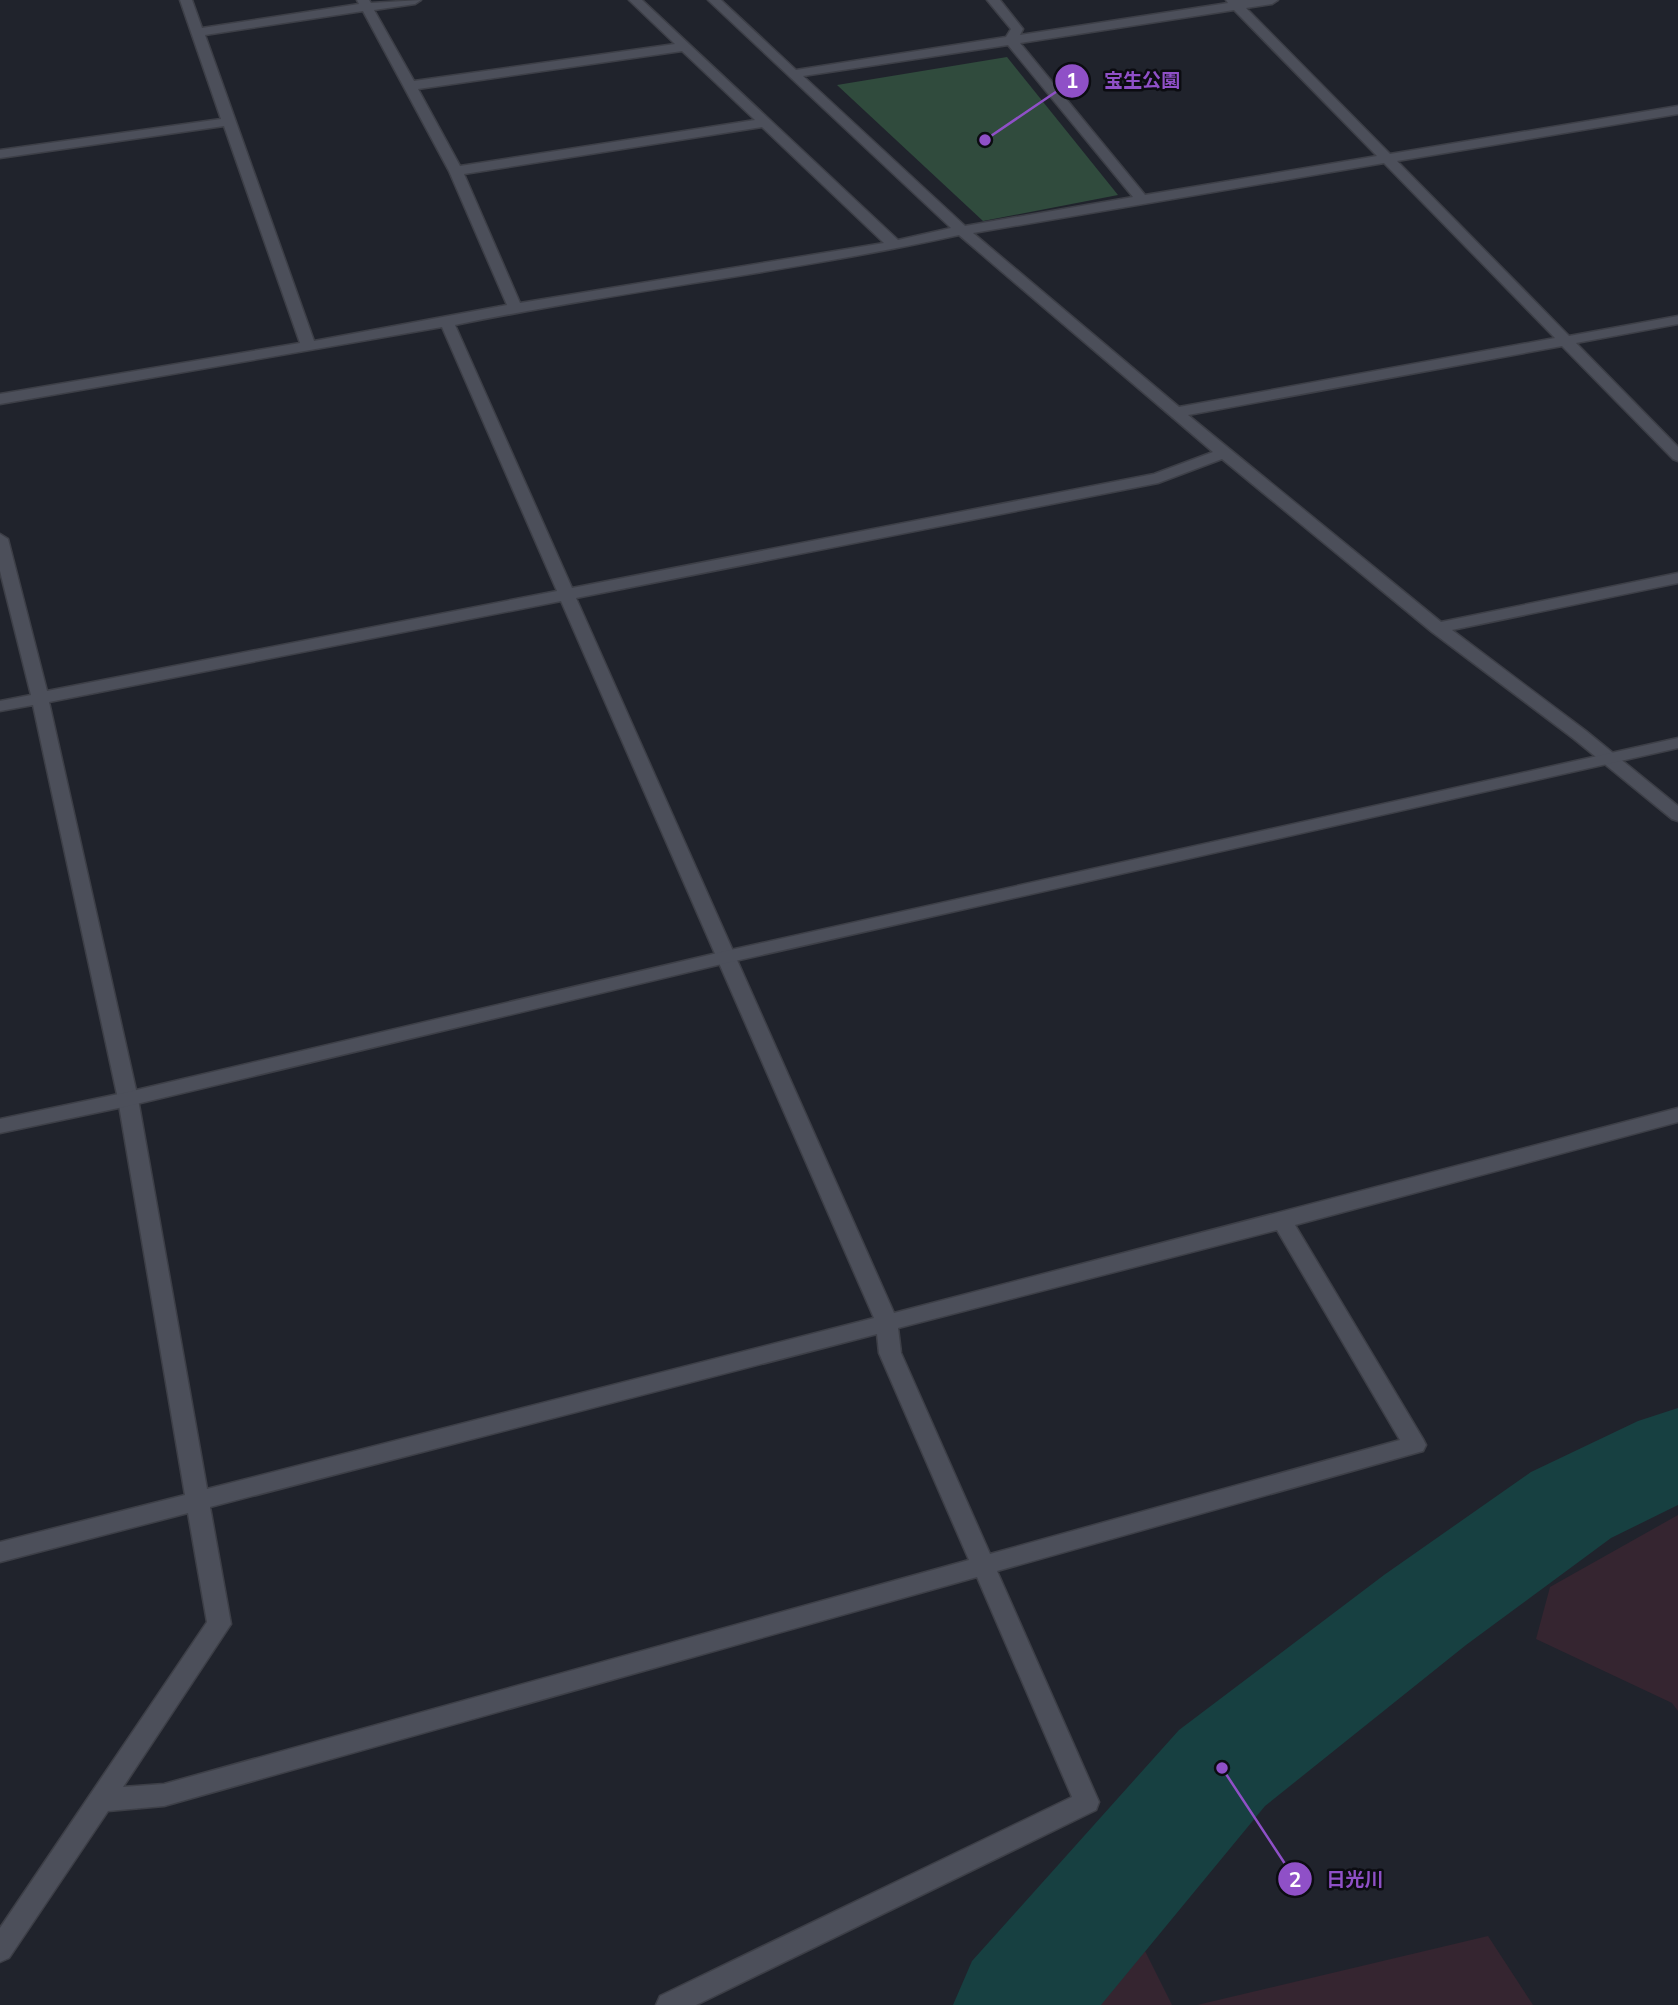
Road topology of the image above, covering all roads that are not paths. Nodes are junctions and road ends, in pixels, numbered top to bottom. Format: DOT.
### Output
graph roads {
  1 [pos="186,0"];
  2 [pos="415,0"];
  3 [pos="635,0"];
  4 [pos="714,0"];
  5 [pos="993,0"];
  6 [pos="1272,0"];
  7 [pos="364,3"];
  8 [pos="1235,3"];
  9 [pos="197,32"];
  10 [pos="1011,40"];
  11 [pos="684,47"];
  12 [pos="793,74"];
  13 [pos="409,86"];
  14 [pos="1678,110"];
  15 [pos="227,122"];
  16 [pos="763,123"];
  17 [pos="0,154"];
  18 [pos="1387,159"];
  19 [pos="456,171"];
  20 [pos="1142,200"];
  21 [pos="963,230"];
  22 [pos="896,246"];
  23 [pos="515,307"];
  24 [pos="1678,320"];
  25 [pos="447,322"];
  26 [pos="1565,341"];
  27 [pos="308,345"];
  28 [pos="0,399"];
  29 [pos="1179,412"];
  30 [pos="1224,453"];
  31 [pos="1678,456"];
  32 [pos="0,539"];
  33 [pos="1678,578"];
  34 [pos="565,594"];
  35 [pos="1438,628"];
  36 [pos="40,698"];
  37 [pos="0,706"];
  38 [pos="1678,743"];
  39 [pos="1610,759"];
  40 [pos="1678,814"];
  41 [pos="726,957"];
  42 [pos="128,1099"];
  43 [pos="1678,1115"];
  44 [pos="0,1126"];
  45 [pos="1282,1222"];
  46 [pos="887,1322"];
  47 [pos="196,1500"];
  48 [pos="0,1552"];
  49 [pos="984,1566"];
  50 [pos="101,1800"];
  51 [pos="0,1950"];
  52 [pos="669,2005"];
  1 -- 9 [label="street"];
  2 -- 7 [label="street"];
  3 -- 11 [label="street"];
  4 -- 12 [label="street"];
  5 -- 10 [label="street"];
  6 -- 8 [label="street"];
  7 -- 9 [label="street"];
  7 -- 13 [label="street"];
  8 -- 10 [label="street"];
  8 -- 18 [label="street"];
  9 -- 15 [label="street"];
  10 -- 12 [label="street"];
  10 -- 20 [label="street"];
  11 -- 13 [label="street"];
  11 -- 16 [label="street"];
  12 -- 21 [label="street"];
  13 -- 19 [label="street"];
  14 -- 18 [label="street"];
  15 -- 17 [label="street"];
  15 -- 27 [label="street"];
  16 -- 19 [label="street"];
  16 -- 22 [label="street"];
  18 -- 20 [label="street"];
  18 -- 26 [label="street"];
  19 -- 23 [label="street"];
  20 -- 21 [label="street"];
  21 -- 22 [label="street"];
  21 -- 29 [label="street"];
  22 -- 23 [label="street"];
  23 -- 25 [label="street"];
  24 -- 26 [label="street"];
  25 -- 27 [label="street"];
  25 -- 34 [label="street"];
  26 -- 29 [label="street"];
  26 -- 31 [label="street"];
  27 -- 28 [label="street"];
  29 -- 30 [label="street"];
  30 -- 34 [label="street"];
  30 -- 35 [label="street"];
  32 -- 36 [label="street"];
  33 -- 35 [label="street"];
  34 -- 36 [label="street"];
  34 -- 41 [label="street"];
  35 -- 39 [label="street"];
  36 -- 37 [label="street"];
  36 -- 42 [label="street"];
  38 -- 39 [label="street"];
  39 -- 40 [label="street"];
  39 -- 41 [label="street"];
  41 -- 42 [label="street"];
  41 -- 46 [label="street"];
  42 -- 44 [label="street"];
  42 -- 47 [label="street"];
  43 -- 45 [label="street"];
  45 -- 46 [label="street"];
  45 -- 49 [label="street"];
  46 -- 47 [label="street"];
  46 -- 49 [label="street"];
  47 -- 48 [label="street"];
  47 -- 50 [label="street"];
  49 -- 50 [label="street"];
  49 -- 52 [label="street"];
  50 -- 51 [label="street"];
}
